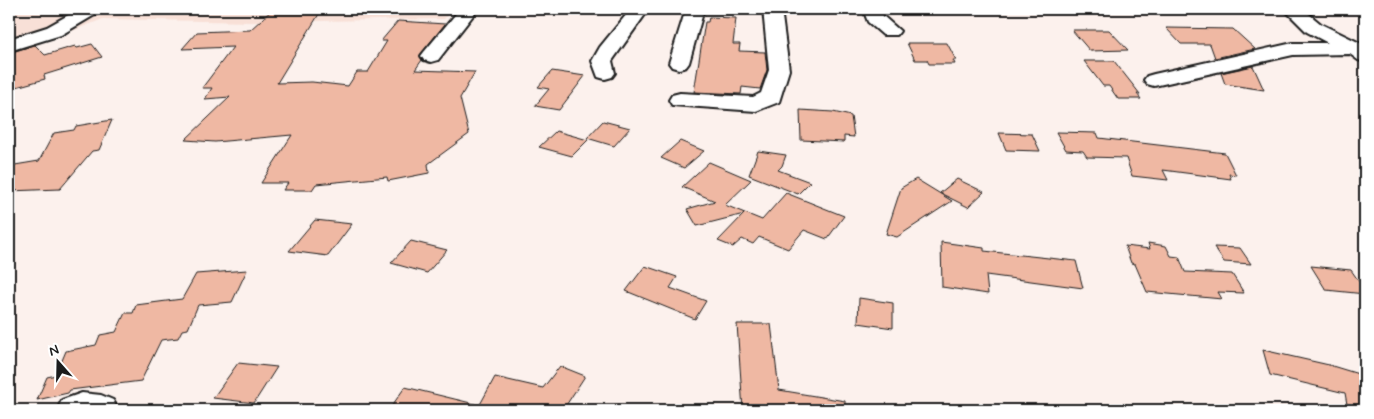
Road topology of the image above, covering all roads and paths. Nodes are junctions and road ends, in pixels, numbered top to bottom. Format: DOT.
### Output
graph roads {
  1 [pos="92,9"];
  2 [pos="469,9"];
  3 [pos="640,9"];
  4 [pos="695,9"];
  5 [pos="772,9"];
  6 [pos="872,9"];
  7 [pos="1293,9"];
  8 [pos="890,31"];
  9 [pos="9,45"];
  10 [pos="1362,51"];
  11 [pos="431,56"];
  12 [pos="679,63"];
  13 [pos="605,73"];
  14 [pos="1154,80"];
  15 [pos="680,100"];
  16 [pos="74,410"];
  17 [pos="101,410"];
  1 -- 9 [label="street"];
  2 -- 11 [label="street"];
  3 -- 13 [label="street"];
  4 -- 12 [label="street"];
  5 -- 15 [label="street"];
  6 -- 8 [label="street"];
  7 -- 10 [label="street"];
  10 -- 14 [label="street"];
  16 -- 17 [label="street"];
}
